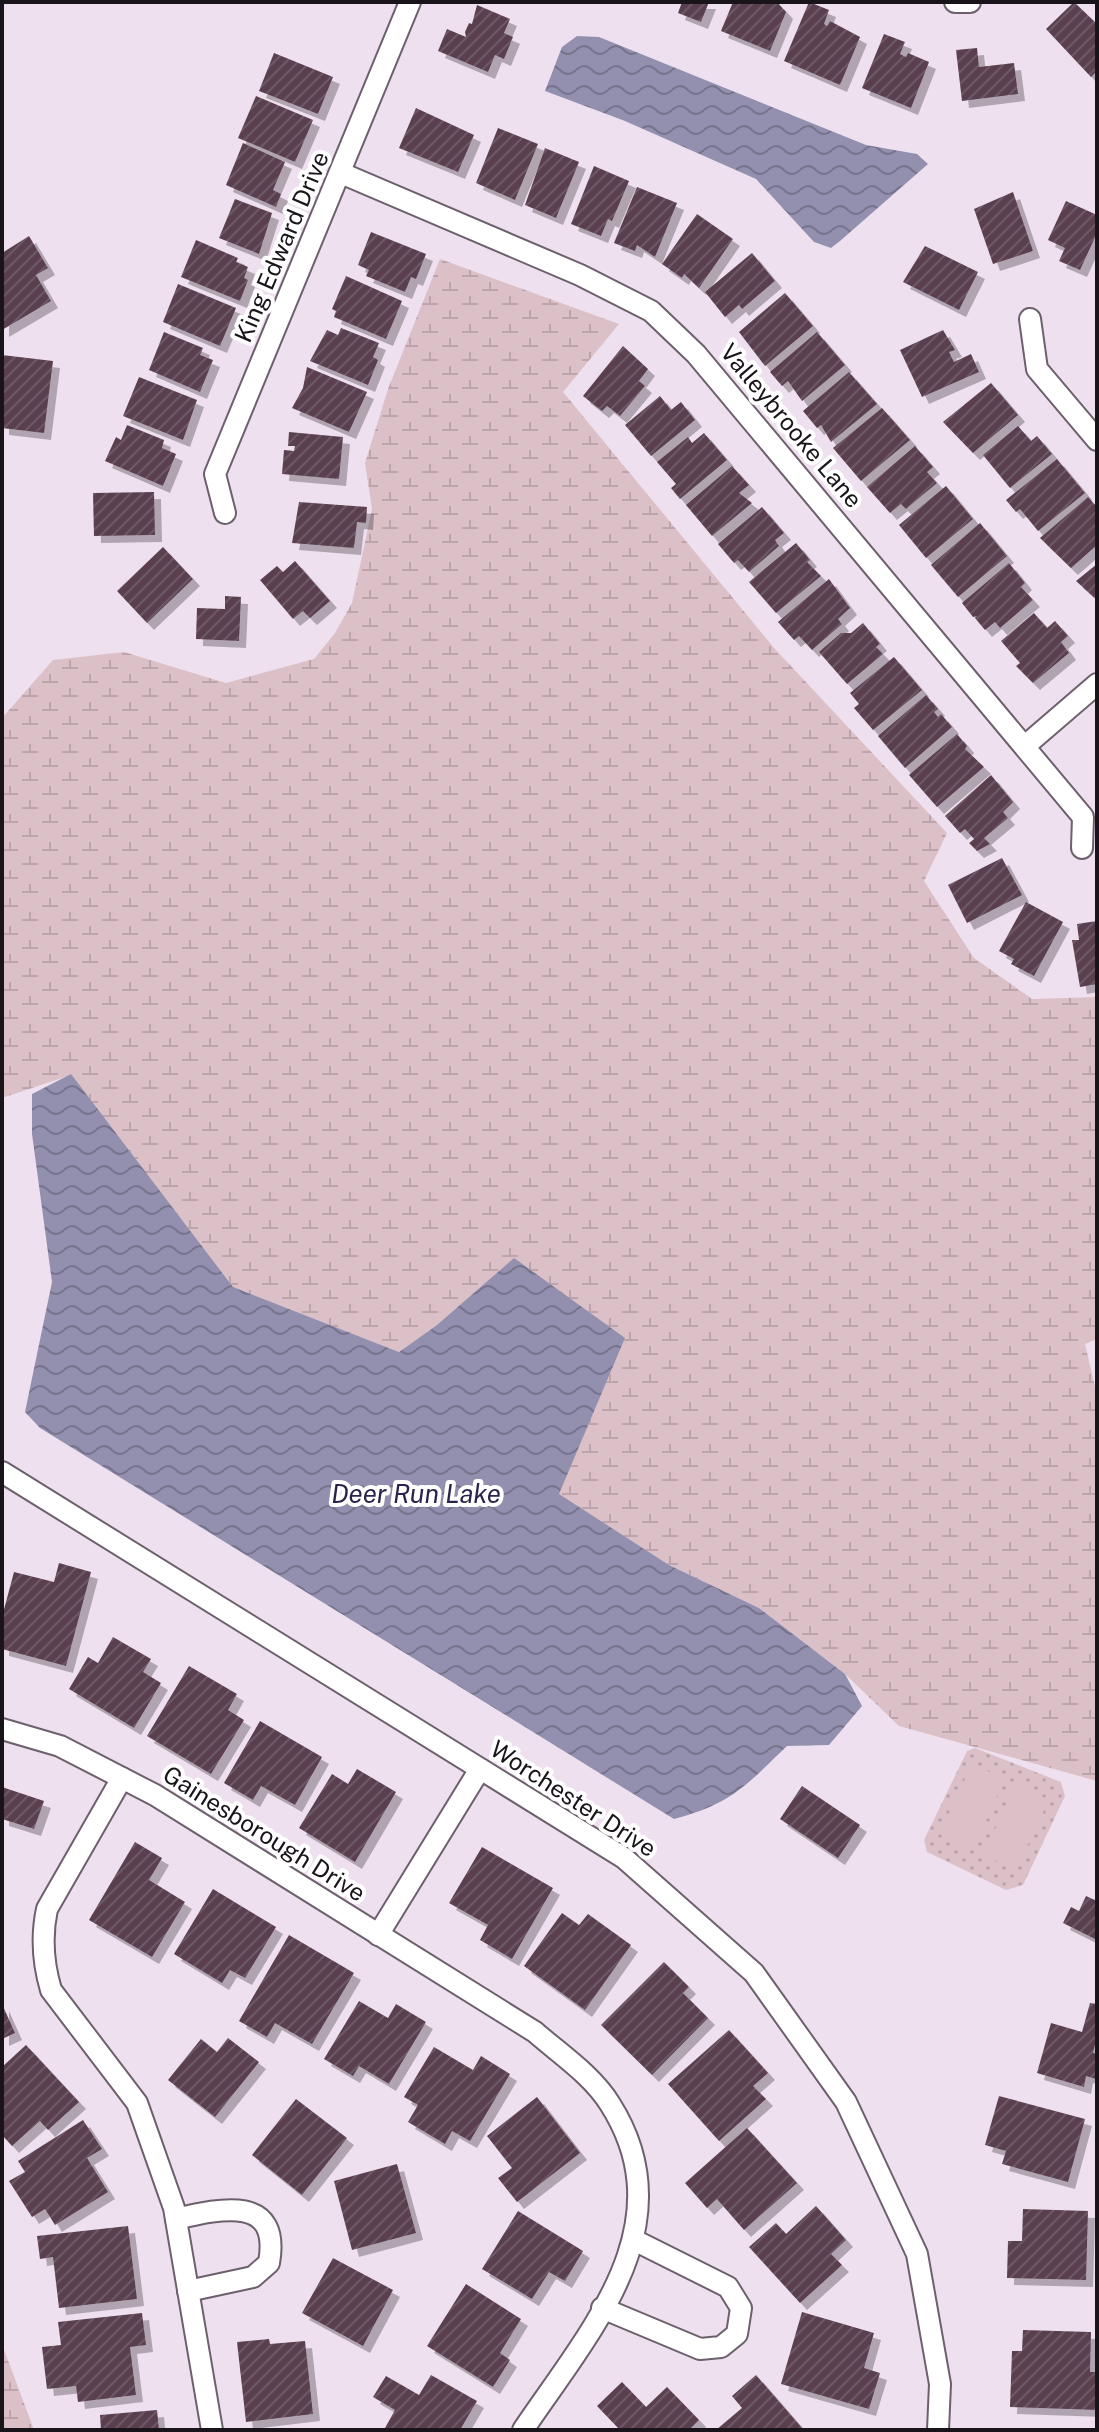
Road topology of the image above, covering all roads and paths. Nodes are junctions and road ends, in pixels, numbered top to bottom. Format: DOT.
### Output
graph roads {
  1 [pos="410,2"];
  2 [pos="955,2"];
  3 [pos="970,2"];
  4 [pos="341,173"];
  5 [pos="1030,319"];
  6 [pos="1097,440"];
  7 [pos="225,513"];
  8 [pos="1097,684"];
  9 [pos="1025,746"];
  10 [pos="1082,848"];
  11 [pos="2,1472"];
  12 [pos="2,1729"];
  13 [pos="480,1769"];
  14 [pos="122,1778"];
  15 [pos="378,1935"];
  16 [pos="176,2219"];
  17 [pos="634,2240"];
  18 [pos="188,2291"];
  19 [pos="602,2308"];
  20 [pos="212,2430"];
  21 [pos="523,2430"];
  22 [pos="938,2430"];
  1 -- 4 [label="street, King Edward Drive"];
  2 -- 3 [label="street"];
  4 -- 7 [label="street, King Edward Drive"];
  4 -- 9 [label="street, Valleybrooke Lane"];
  5 -- 6 [label="street"];
  8 -- 9 [label="street"];
  9 -- 10 [label="street, Valleybrooke Lane"];
  11 -- 13 [label="street, Worchester Drive"];
  12 -- 14 [label="street, Gainesborough Drive"];
  13 -- 15 [label="street, Gainesborough Drive"];
  13 -- 22 [label="street, Worchester Drive"];
  14 -- 15 [label="street, Gainesborough Drive"];
  14 -- 16 [label="street"];
  15 -- 17 [label="street, Gainesborough Drive"];
  16 -- 18 [label="street"];
  16 -- 18 [label="street"];
  17 -- 19 [label="street, Gainesborough Drive"];
  17 -- 19 [label="street"];
  18 -- 20 [label="street"];
  19 -- 21 [label="street, Gainesborough Drive"];
}
